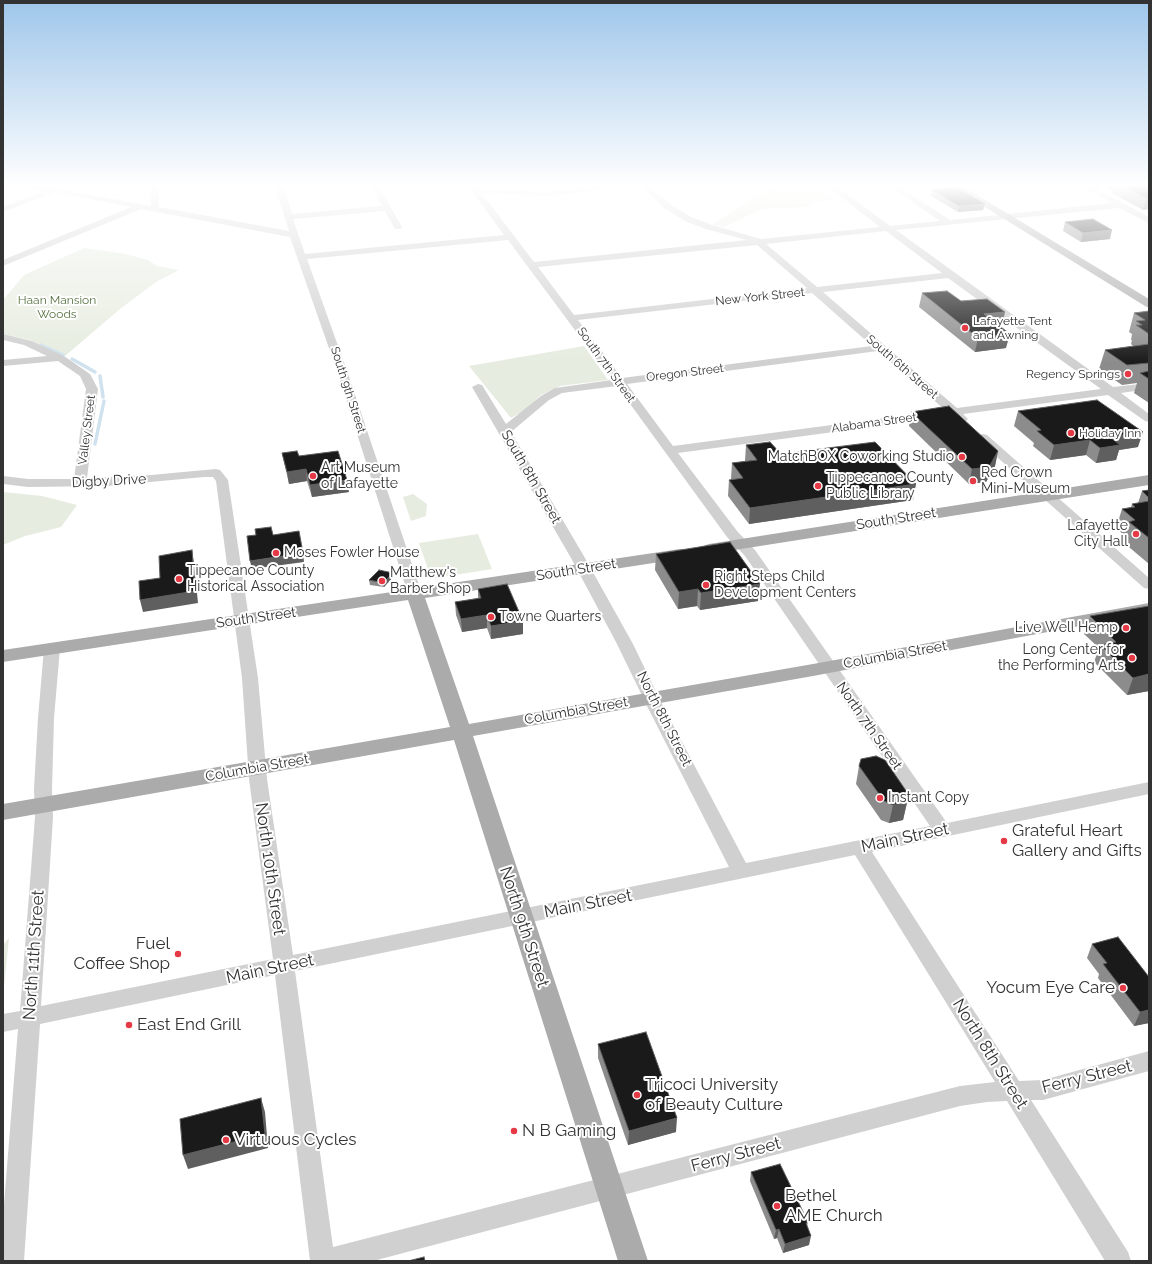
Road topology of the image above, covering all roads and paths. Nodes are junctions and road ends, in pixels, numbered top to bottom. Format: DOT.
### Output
graph roads {
  1 [pos="46,245"];
  2 [pos="298,245"];
  3 [pos="427,245"];
  4 [pos="516,245"];
  5 [pos="711,245"];
  6 [pos="762,245"];
  7 [pos="910,245"];
  8 [pos="1052,245"];
  9 [pos="302,257"];
  10 [pos="3,263"];
  11 [pos="532,265"];
  12 [pos="950,275"];
  13 [pos="816,290"];
  14 [pos="1149,304"];
  15 [pos="571,318"];
  16 [pos="3,337"];
  17 [pos="880,348"];
  18 [pos="60,358"];
  19 [pos="3,363"];
  20 [pos="618,382"];
  21 [pos="1149,386"];
  22 [pos="478,387"];
  23 [pos="1110,391"];
  24 [pos="954,412"];
  25 [pos="1149,419"];
  26 [pos="505,431"];
  27 [pos="670,450"];
  28 [pos="216,473"];
  29 [pos="3,480"];
  30 [pos="1149,480"];
  31 [pos="80,482"];
  32 [pos="1047,496"];
  33 [pos="742,544"];
  34 [pos="583,568"];
  35 [pos="1149,585"];
  36 [pos="414,594"];
  37 [pos="1149,608"];
  38 [pos="242,620"];
  39 [pos="52,648"];
  40 [pos="3,656"];
  41 [pos="828,667"];
  42 [pos="652,698"];
  43 [pos="462,732"];
  44 [pos="258,767"];
  45 [pos="1149,788"];
  46 [pos="43,805"];
  47 [pos="3,812"];
  48 [pos="942,830"];
  49 [pos="860,847"];
  50 [pos="741,872"];
  51 [pos="520,917"];
  52 [pos="284,967"];
  53 [pos="30,1017"];
  54 [pos="3,1023"];
  55 [pos="1149,1061"];
  56 [pos="1014,1091"];
  57 [pos="610,1188"];
  58 [pos="12,1261"];
  59 [pos="322,1261"];
  60 [pos="326,1261"];
  61 [pos="633,1261"];
  62 [pos="1120,1261"];
  1 -- 10 [label="street"];
  2 -- 9 [label="street, South 9th Street"];
  3 -- 9 [label="street"];
  4 -- 11 [label="street, South 7th Street"];
  5 -- 11 [label="street"];
  6 -- 13 [label="street, South 6th Street"];
  7 -- 12 [label="street"];
  8 -- 14 [label="main road"];
  9 -- 36 [label="street, South 9th Street"];
  11 -- 15 [label="street, South 7th Street"];
  12 -- 13 [label="street, New York Street"];
  12 -- 23 [label="street"];
  13 -- 15 [label="street, New York Street"];
  13 -- 17 [label="street, South 6th Street"];
  15 -- 20 [label="street, South 7th Street"];
  16 -- 18 [label="street, Valley Street"];
  17 -- 20 [label="street, Oregon Street"];
  17 -- 24 [label="street, South 6th Street"];
  18 -- 19 [label="street"];
  18 -- 31 [label="street, Valley Street"];
  20 -- 26 [label="street, Oregon Street"];
  20 -- 27 [label="street, South 7th Street"];
  21 -- 23 [label="street, Alabama Street"];
  22 -- 26 [label="street, South 8th Street"];
  23 -- 24 [label="street, Alabama Street"];
  23 -- 25 [label="street"];
  24 -- 27 [label="street, Alabama Street"];
  24 -- 32 [label="street, South 6th Street"];
  26 -- 34 [label="street, South 8th Street"];
  27 -- 33 [label="street, South 7th Street"];
  28 -- 31 [label="street, Digby Drive"];
  28 -- 38 [label="street, North 10th Street"];
  29 -- 31 [label="street, Digby Drive"];
  30 -- 32 [label="main road, South Street"];
  32 -- 33 [label="main road, South Street"];
  32 -- 35 [label="street, South 6th Street"];
  33 -- 34 [label="main road, South Street"];
  33 -- 41 [label="street, North 7th Street"];
  34 -- 36 [label="main road, South Street"];
  34 -- 42 [label="street, North 8th Street"];
  36 -- 38 [label="main road, South Street"];
  36 -- 43 [label="main road, North 9th Street"];
  37 -- 41 [label="main road, Columbia Street"];
  38 -- 39 [label="main road, South Street"];
  38 -- 44 [label="street, North 10th Street"];
  39 -- 40 [label="main road, South Street"];
  39 -- 46 [label="street, North 11th Street"];
  41 -- 42 [label="main road, Columbia Street"];
  41 -- 48 [label="street, North 7th Street"];
  42 -- 43 [label="main road, Columbia Street"];
  42 -- 50 [label="street, North 8th Street"];
  43 -- 44 [label="main road, Columbia Street"];
  43 -- 51 [label="main road, North 9th Street"];
  44 -- 46 [label="main road, Columbia Street"];
  44 -- 52 [label="street, North 10th Street"];
  45 -- 48 [label="street, Main Street"];
  46 -- 47 [label="main road, Columbia Street"];
  46 -- 53 [label="street, North 11th Street"];
  48 -- 49 [label="street, Main Street"];
  49 -- 50 [label="street, Main Street"];
  49 -- 56 [label="street, North 8th Street"];
  50 -- 51 [label="street, Main Street"];
  51 -- 52 [label="street, Main Street"];
  51 -- 57 [label="main road, North 9th Street"];
  52 -- 53 [label="street, Main Street"];
  52 -- 59 [label="street, North 10th Street"];
  53 -- 54 [label="street, Main Street"];
  53 -- 58 [label="street, North 11th Street"];
  55 -- 56 [label="street, Ferry Street"];
  56 -- 57 [label="street, Ferry Street"];
  56 -- 62 [label="street, North 8th Street"];
  57 -- 60 [label="street, Ferry Street"];
  57 -- 61 [label="main road, North 9th Street"];
}
